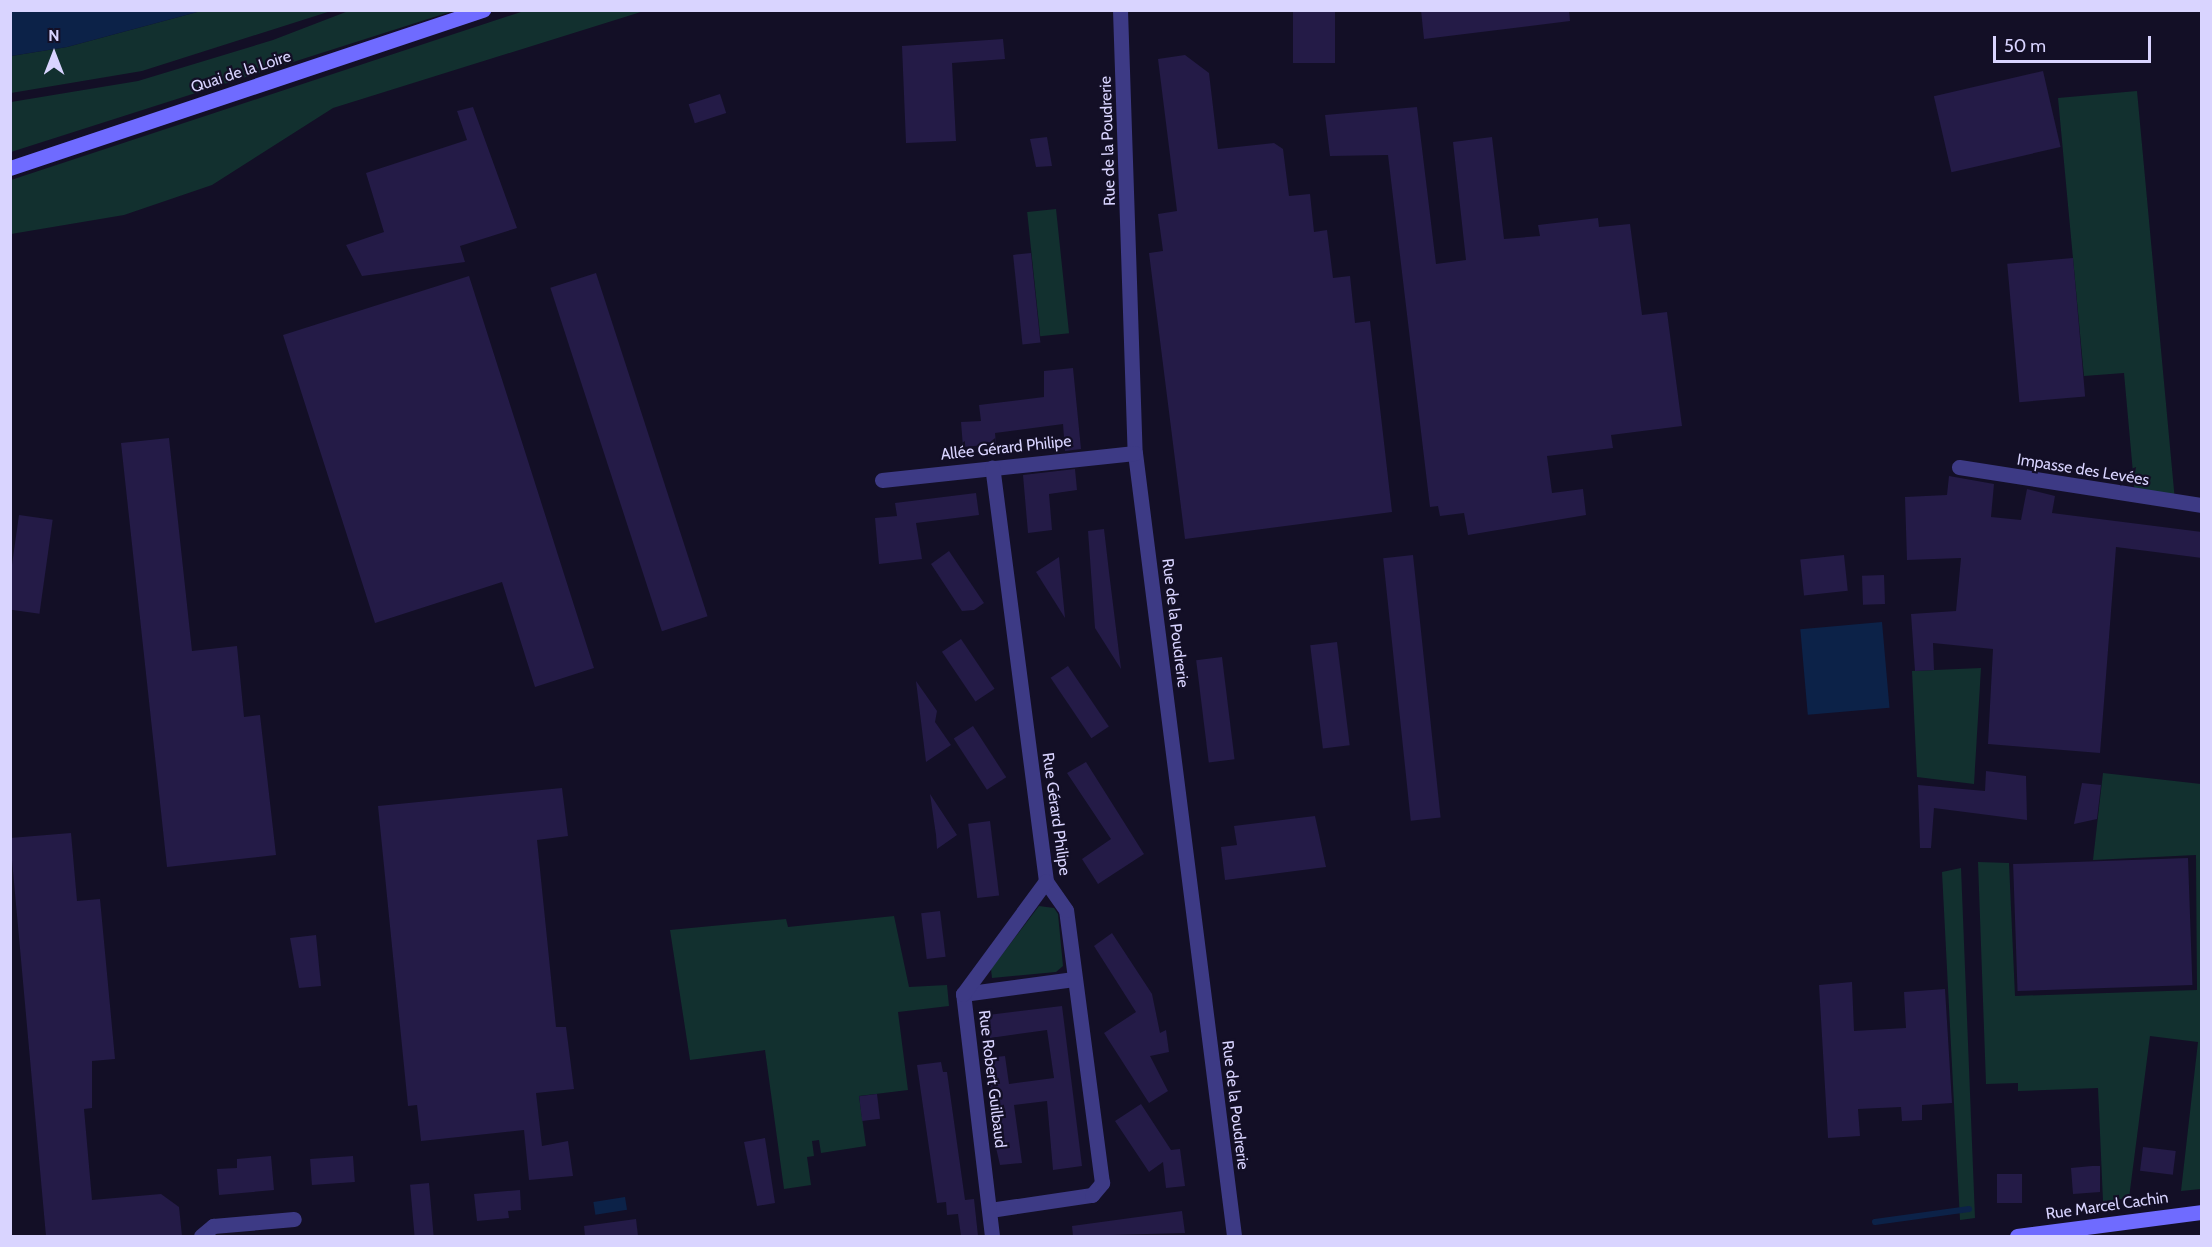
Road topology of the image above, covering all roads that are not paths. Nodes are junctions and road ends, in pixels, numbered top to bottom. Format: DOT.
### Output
graph roads {
  1 [pos="483,10"];
  2 [pos="1120,10"];
  3 [pos="10,168"];
  4 [pos="1135,453"];
  5 [pos="1959,467"];
  6 [pos="992,468"];
  7 [pos="882,480"];
  8 [pos="2202,506"];
  9 [pos="1046,881"];
  10 [pos="1074,979"];
  11 [pos="963,994"];
  12 [pos="990,1210"];
  13 [pos="2202,1212"];
  14 [pos="294,1219"];
  15 [pos="201,1236"];
  16 [pos="993,1236"];
  17 [pos="1234,1236"];
  18 [pos="2017,1236"];
  1 -- 3 [label="main road, Quai de la Loire"];
  2 -- 4 [label="street, Rue de la Poudrerie"];
  4 -- 6 [label="street, Allée Gérard Philipe"];
  4 -- 17 [label="street, Rue de la Poudrerie"];
  5 -- 8 [label="street, Impasse des Levées"];
  6 -- 7 [label="street, Allée Gérard Philipe"];
  6 -- 9 [label="street, Rue Gérard Philipe"];
  9 -- 10 [label="street, Rue Gérard Philipe"];
  9 -- 11 [label="street, Rue Robert Guilbaud"];
  10 -- 11 [label="street"];
  10 -- 12 [label="street, Rue Gérard Philipe"];
  11 -- 12 [label="street, Rue Robert Guilbaud"];
  12 -- 16 [label="street, Rue Robert Guilbaud"];
  13 -- 18 [label="main road, Rue Marcel Cachin"];
  14 -- 15 [label="street"];
}
